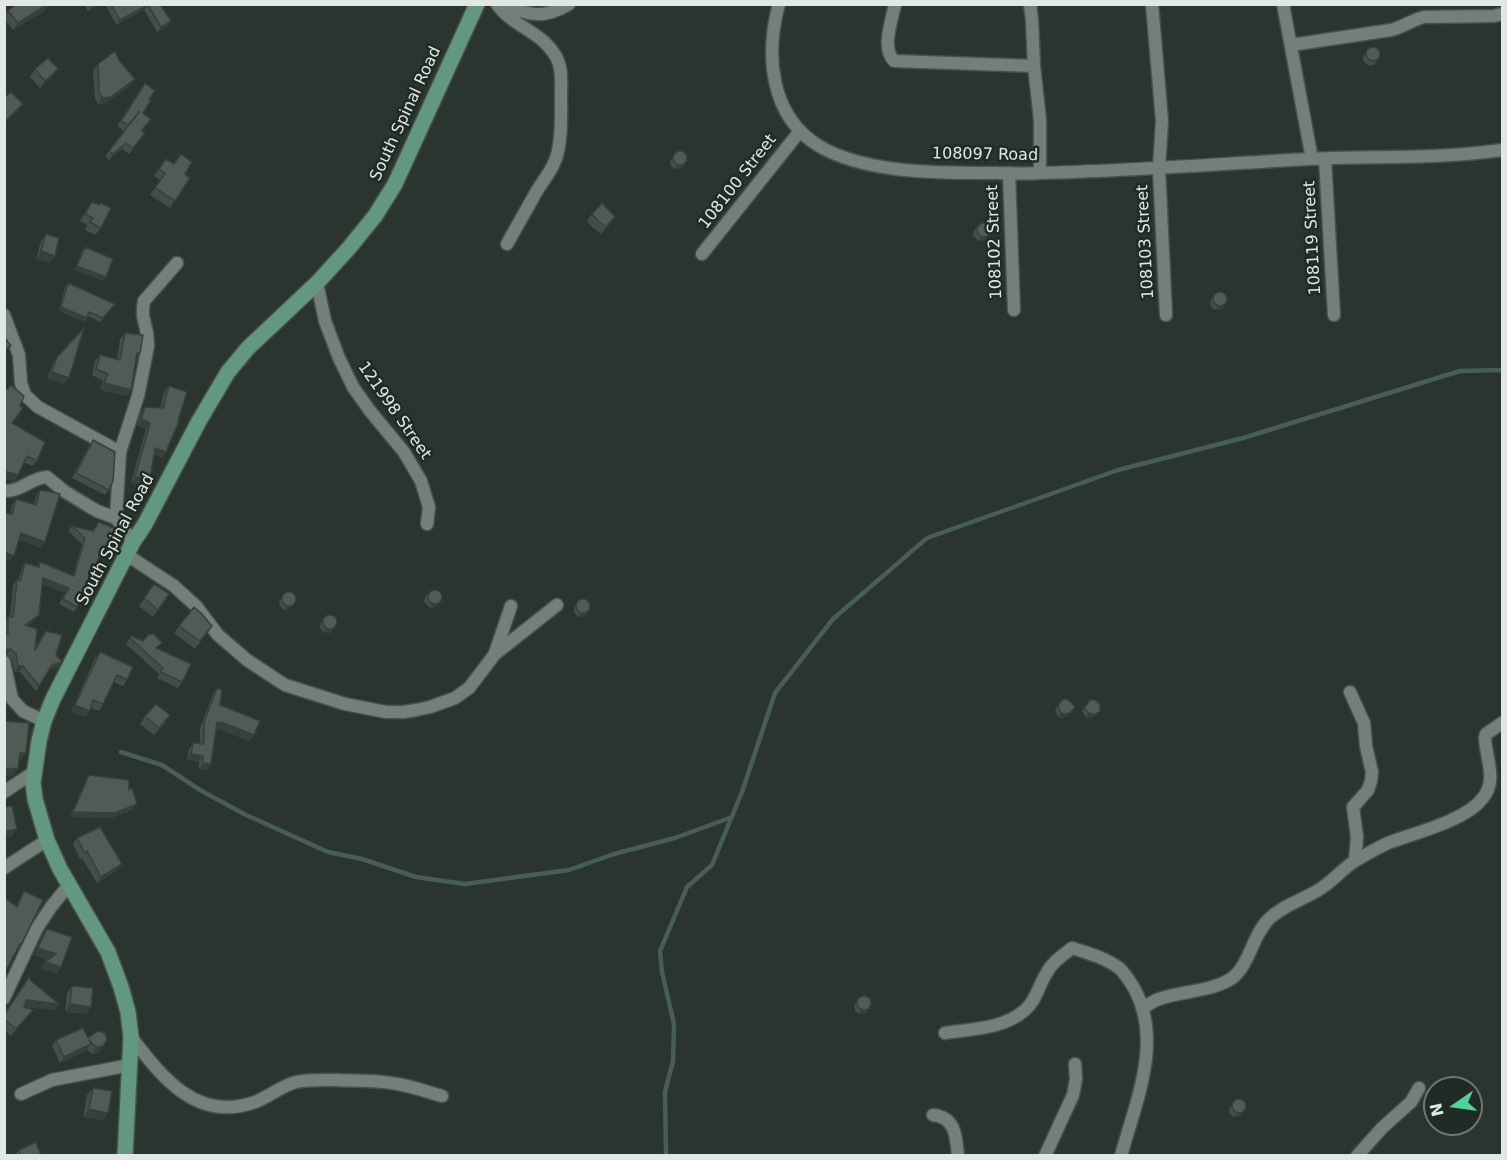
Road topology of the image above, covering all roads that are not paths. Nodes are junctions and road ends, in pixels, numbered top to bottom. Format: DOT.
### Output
graph roads {
  1 [pos="477,4"];
  2 [pos="497,4"];
  3 [pos="504,4"];
  4 [pos="569,4"];
  5 [pos="779,4"];
  6 [pos="895,4"];
  7 [pos="1030,4"];
  8 [pos="1152,4"];
  9 [pos="1283,4"];
  10 [pos="1503,14"];
  11 [pos="1291,45"];
  12 [pos="1034,66"];
  13 [pos="800,131"];
  14 [pos="1503,150"];
  15 [pos="1312,159"];
  16 [pos="1325,159"];
  17 [pos="1159,168"];
  18 [pos="1009,173"];
  19 [pos="1040,173"];
  20 [pos="507,244"];
  21 [pos="702,254"];
  22 [pos="177,263"];
  23 [pos="317,283"];
  24 [pos="1014,310"];
  25 [pos="4,315"];
  26 [pos="1166,315"];
  27 [pos="1334,315"];
  28 [pos="120,452"];
  29 [pos="4,491"];
  30 [pos="116,518"];
  31 [pos="427,524"];
  32 [pos="130,549"];
  33 [pos="557,605"];
  34 [pos="511,606"];
  35 [pos="495,654"];
  36 [pos="4,662"];
  37 [pos="1350,692"];
  38 [pos="44,721"];
  39 [pos="1503,723"];
  40 [pos="34,772"];
  41 [pos="4,792"];
  42 [pos="47,840"];
  43 [pos="1355,861"];
  44 [pos="4,868"];
  45 [pos="68,886"];
  46 [pos="4,998"];
  47 [pos="1143,1008"];
  48 [pos="945,1033"];
  49 [pos="131,1037"];
  50 [pos="1075,1064"];
  51 [pos="130,1065"];
  52 [pos="1419,1088"];
  53 [pos="21,1094"];
  54 [pos="442,1096"];
  55 [pos="933,1115"];
  56 [pos="124,1155"];
  57 [pos="958,1155"];
  58 [pos="1045,1155"];
  59 [pos="1121,1155"];
  60 [pos="1357,1155"];
  1 -- 23 [label="street, South Spinal Road"];
  2 -- 20 [label="street"];
  3 -- 4 [label="street"];
  5 -- 13 [label="street, 108097 Road"];
  6 -- 12 [label="street"];
  7 -- 12 [label="street"];
  8 -- 17 [label="street, 108103 Street"];
  9 -- 11 [label="street"];
  10 -- 11 [label="street"];
  11 -- 15 [label="street"];
  12 -- 19 [label="street"];
  13 -- 18 [label="street, 108097 Road"];
  13 -- 21 [label="street, 108100 Street"];
  14 -- 16 [label="street, 108097 Road"];
  15 -- 16 [label="street, 108097 Road"];
  15 -- 17 [label="street, 108097 Road"];
  16 -- 27 [label="street, 108119 Street"];
  17 -- 19 [label="street, 108097 Road"];
  17 -- 26 [label="street, 108103 Street"];
  18 -- 19 [label="street, 108097 Road"];
  18 -- 24 [label="street, 108102 Street"];
  22 -- 28 [label="street"];
  23 -- 31 [label="street, 121998 Street"];
  23 -- 32 [label="street, South Spinal Road"];
  25 -- 28 [label="street"];
  28 -- 30 [label="street"];
  29 -- 30 [label="street"];
  30 -- 32 [label="street"];
  32 -- 35 [label="street"];
  32 -- 38 [label="street, South Spinal Road"];
  33 -- 35 [label="street"];
  34 -- 35 [label="street"];
  36 -- 38 [label="street"];
  37 -- 43 [label="street"];
  38 -- 40 [label="street, South Spinal Road"];
  39 -- 43 [label="street"];
  40 -- 41 [label="street"];
  40 -- 42 [label="street, South Spinal Road"];
  42 -- 44 [label="street"];
  42 -- 45 [label="street, South Spinal Road"];
  43 -- 47 [label="street"];
  45 -- 46 [label="street"];
  45 -- 49 [label="street, South Spinal Road"];
  47 -- 48 [label="street"];
  47 -- 59 [label="street"];
  49 -- 51 [label="street, South Spinal Road"];
  49 -- 54 [label="street"];
  50 -- 58 [label="street"];
  51 -- 53 [label="street"];
  51 -- 56 [label="street, South Spinal Road"];
  52 -- 60 [label="street"];
  55 -- 57 [label="street"];
}
